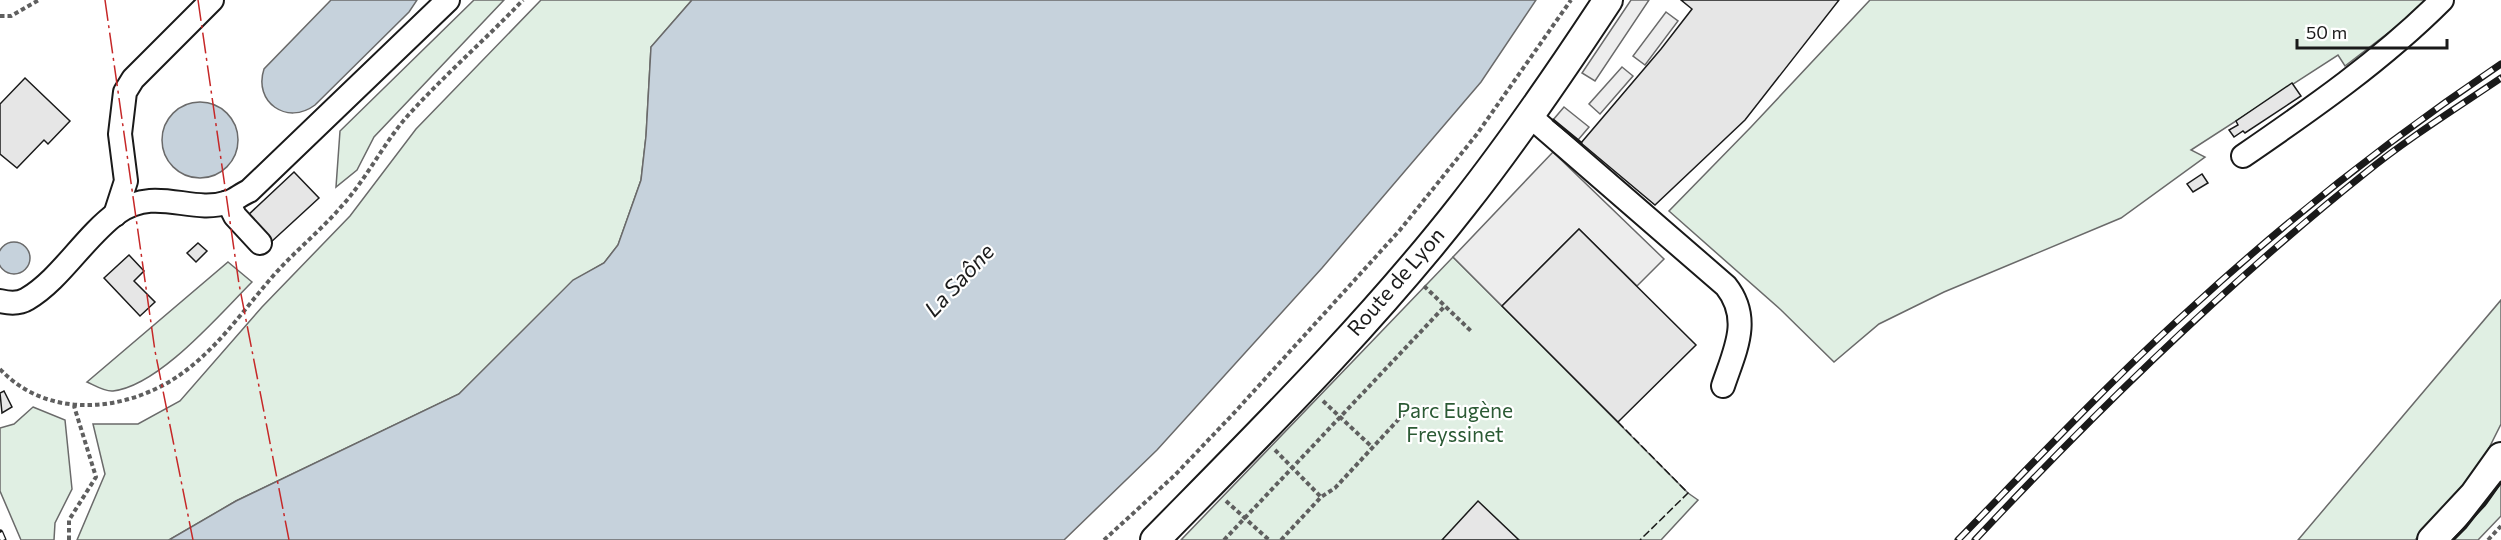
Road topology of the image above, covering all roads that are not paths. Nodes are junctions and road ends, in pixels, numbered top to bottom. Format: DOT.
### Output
graph roads {
  1 [pos="212,0"];
  2 [pos="448,0"];
  3 [pos="1608,0"];
  4 [pos="2442,0"];
  5 [pos="1529,118"];
  6 [pos="2243,156"];
  7 [pos="228,202"];
  8 [pos="115,214"];
  9 [pos="260,243"];
  10 [pos="0,301"];
  11 [pos="1723,386"];
  12 [pos="2501,457"];
  13 [pos="1155,540"];
  14 [pos="2432,540"];
  1 -- 8 [label="street"];
  2 -- 7 [label="street"];
  3 -- 5 [label="main road, Route de Lyon"];
  4 -- 6 [label="street"];
  5 -- 11 [label="street"];
  5 -- 13 [label="main road, Route de Lyon"];
  7 -- 8 [label="street"];
  7 -- 9 [label="street"];
  8 -- 10 [label="street"];
  12 -- 14 [label="main road"];
}
